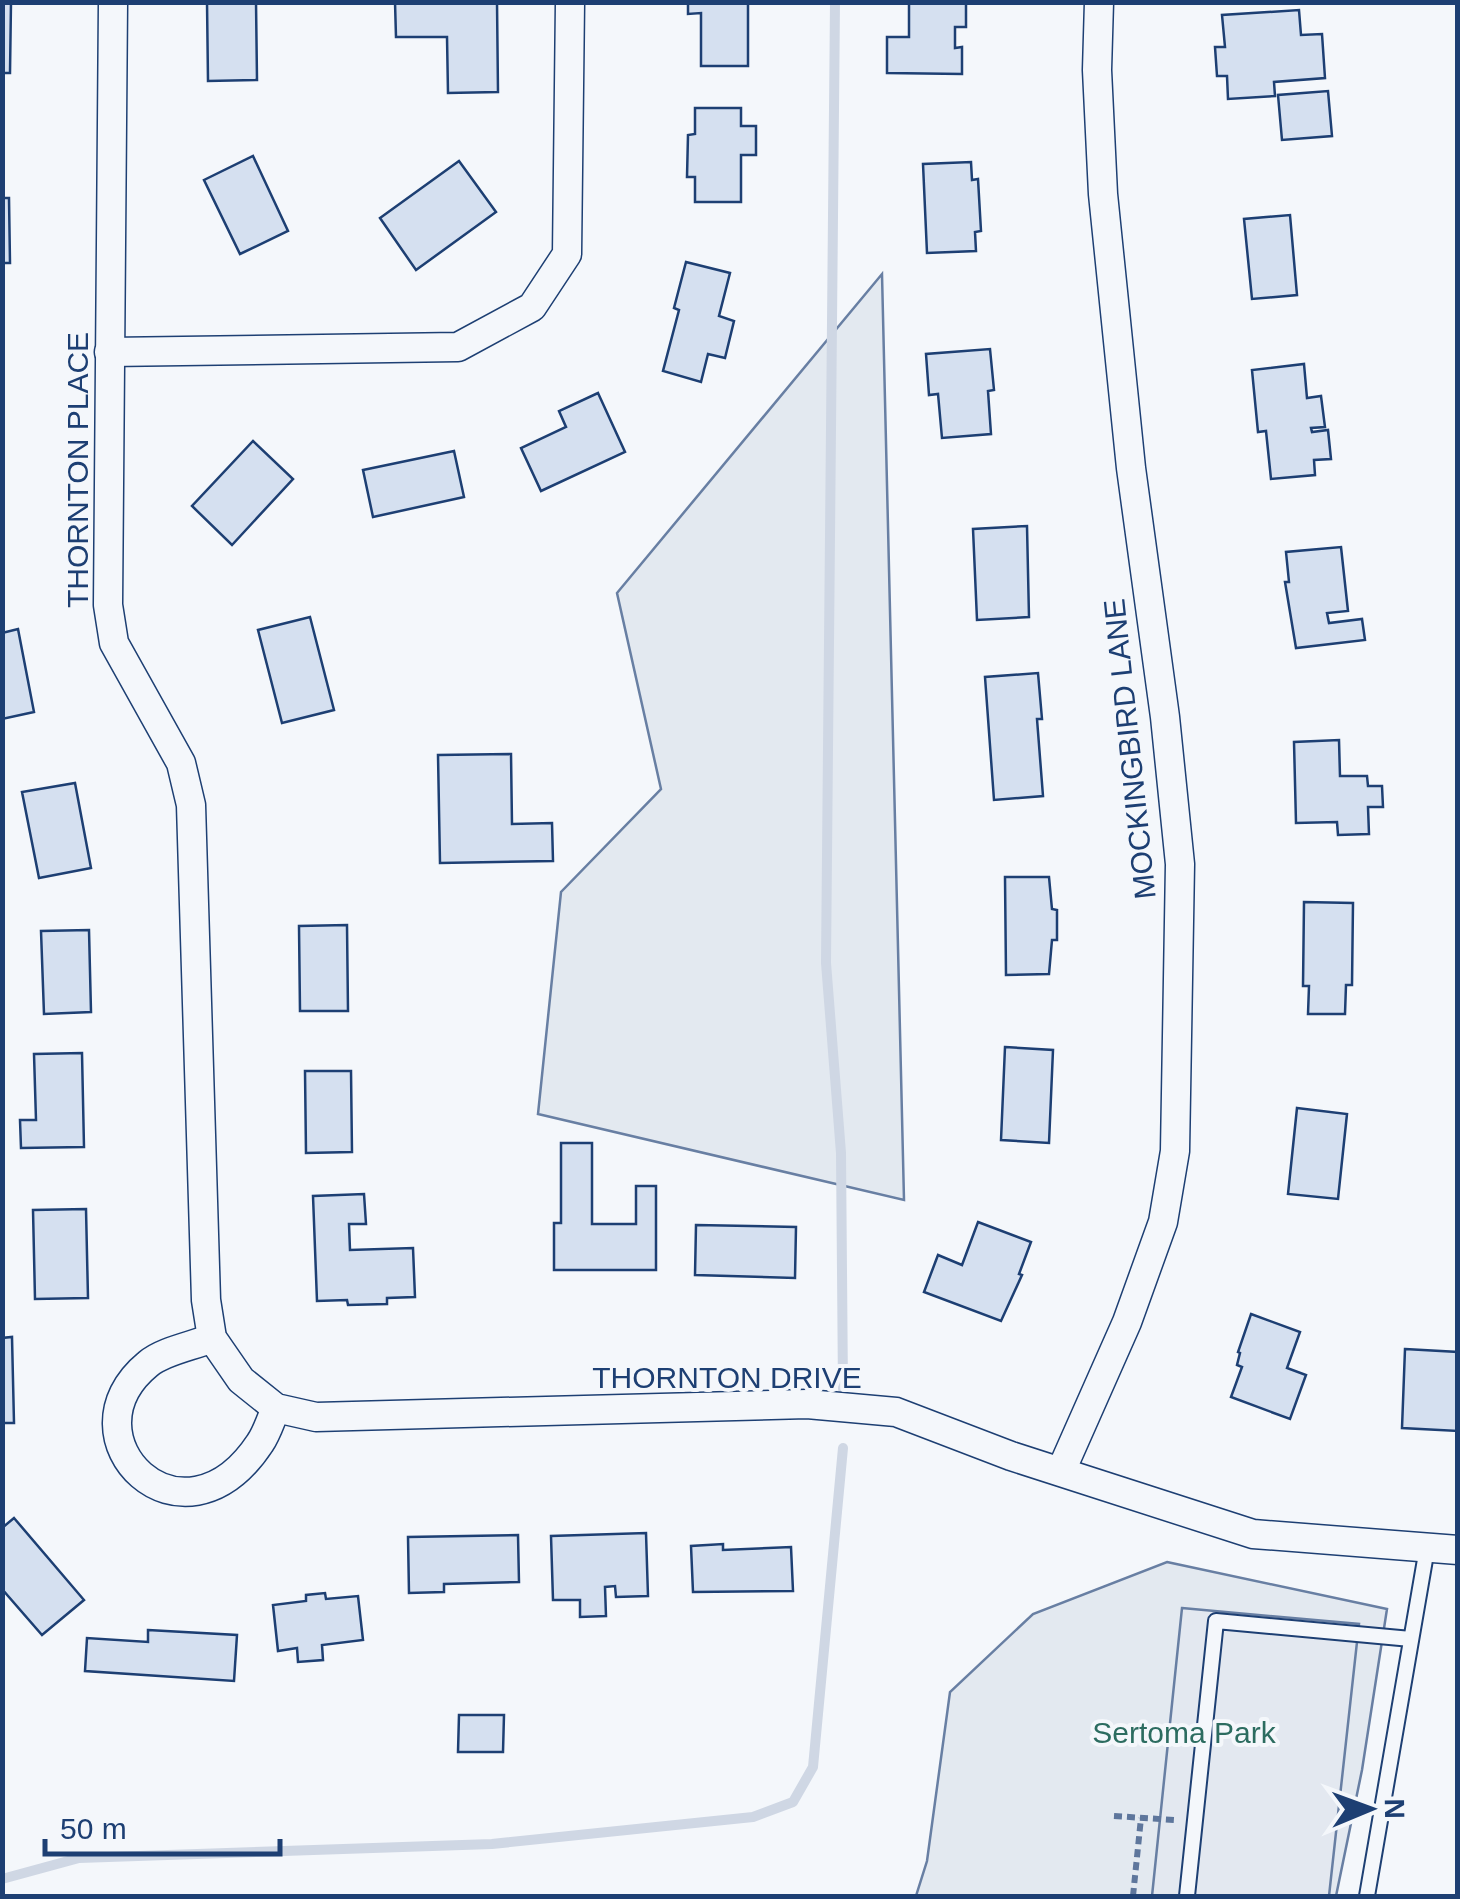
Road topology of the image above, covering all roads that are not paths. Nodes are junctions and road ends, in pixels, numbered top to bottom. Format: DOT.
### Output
graph roads {
  1 [pos="112,2"];
  2 [pos="570,2"];
  3 [pos="1099,2"];
  4 [pos="109,352"];
  5 [pos="212,1338"];
  6 [pos="276,1408"];
  7 [pos="1061,1471"];
  8 [pos="1427,1548"];
  9 [pos="1458,1550"];
  10 [pos="1411,1639"];
  11 [pos="1187,1896"];
  12 [pos="1367,1896"];
  1 -- 4 [label="street, THORNTON PLACE"];
  2 -- 4 [label="street"];
  3 -- 7 [label="street, MOCKINGBIRD LANE"];
  4 -- 5 [label="street, THORNTON PLACE"];
  5 -- 6 [label="street"];
  5 -- 6 [label="street"];
  6 -- 7 [label="street, THORNTON DRIVE"];
  7 -- 8 [label="street, THORNTON DRIVE"];
  8 -- 9 [label="street, THORNTON DRIVE"];
  8 -- 10 [label="lane"];
  10 -- 11 [label="lane"];
  10 -- 12 [label="lane"];
}
